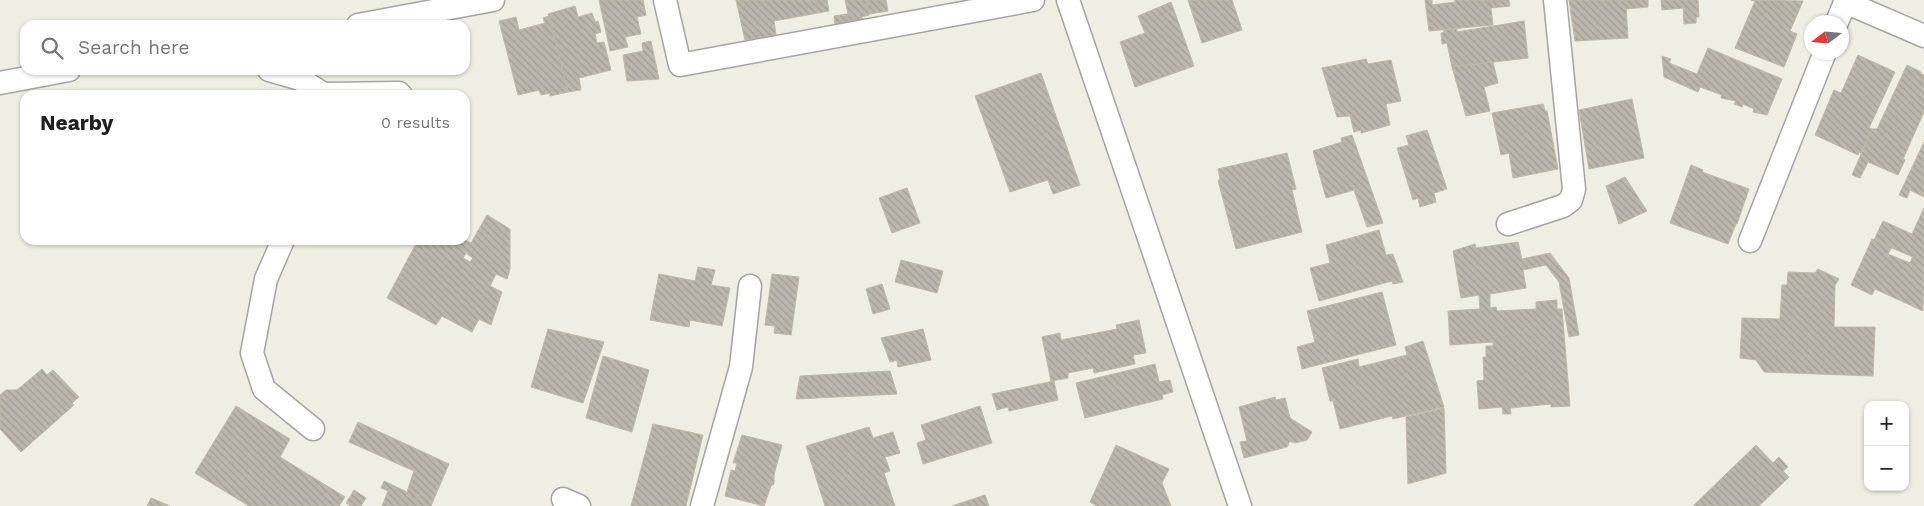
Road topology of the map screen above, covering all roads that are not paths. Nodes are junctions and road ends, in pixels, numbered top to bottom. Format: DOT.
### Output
graph roads {
  1 [pos="493,0"];
  2 [pos="665,0"];
  3 [pos="1033,0"];
  4 [pos="1068,0"];
  5 [pos="1554,0"];
  6 [pos="1843,8"];
  7 [pos="385,20"];
  8 [pos="1924,36"];
  9 [pos="1822,60"];
  10 [pos="42,75"];
  11 [pos="286,75"];
  12 [pos="0,83"];
  13 [pos="317,90"];
  14 [pos="1508,224"];
  15 [pos="1750,241"];
  16 [pos="281,245"];
  17 [pos="750,286"];
  18 [pos="313,429"];
  19 [pos="702,506"];
  20 [pos="1240,506"];
  1 -- 7 [label="street"];
  2 -- 3 [label="street"];
  4 -- 20 [label="street"];
  5 -- 14 [label="street"];
  6 -- 8 [label="street"];
  9 -- 15 [label="street"];
  10 -- 12 [label="street"];
  11 -- 13 [label="street"];
  16 -- 18 [label="street"];
  17 -- 19 [label="street"];
}
